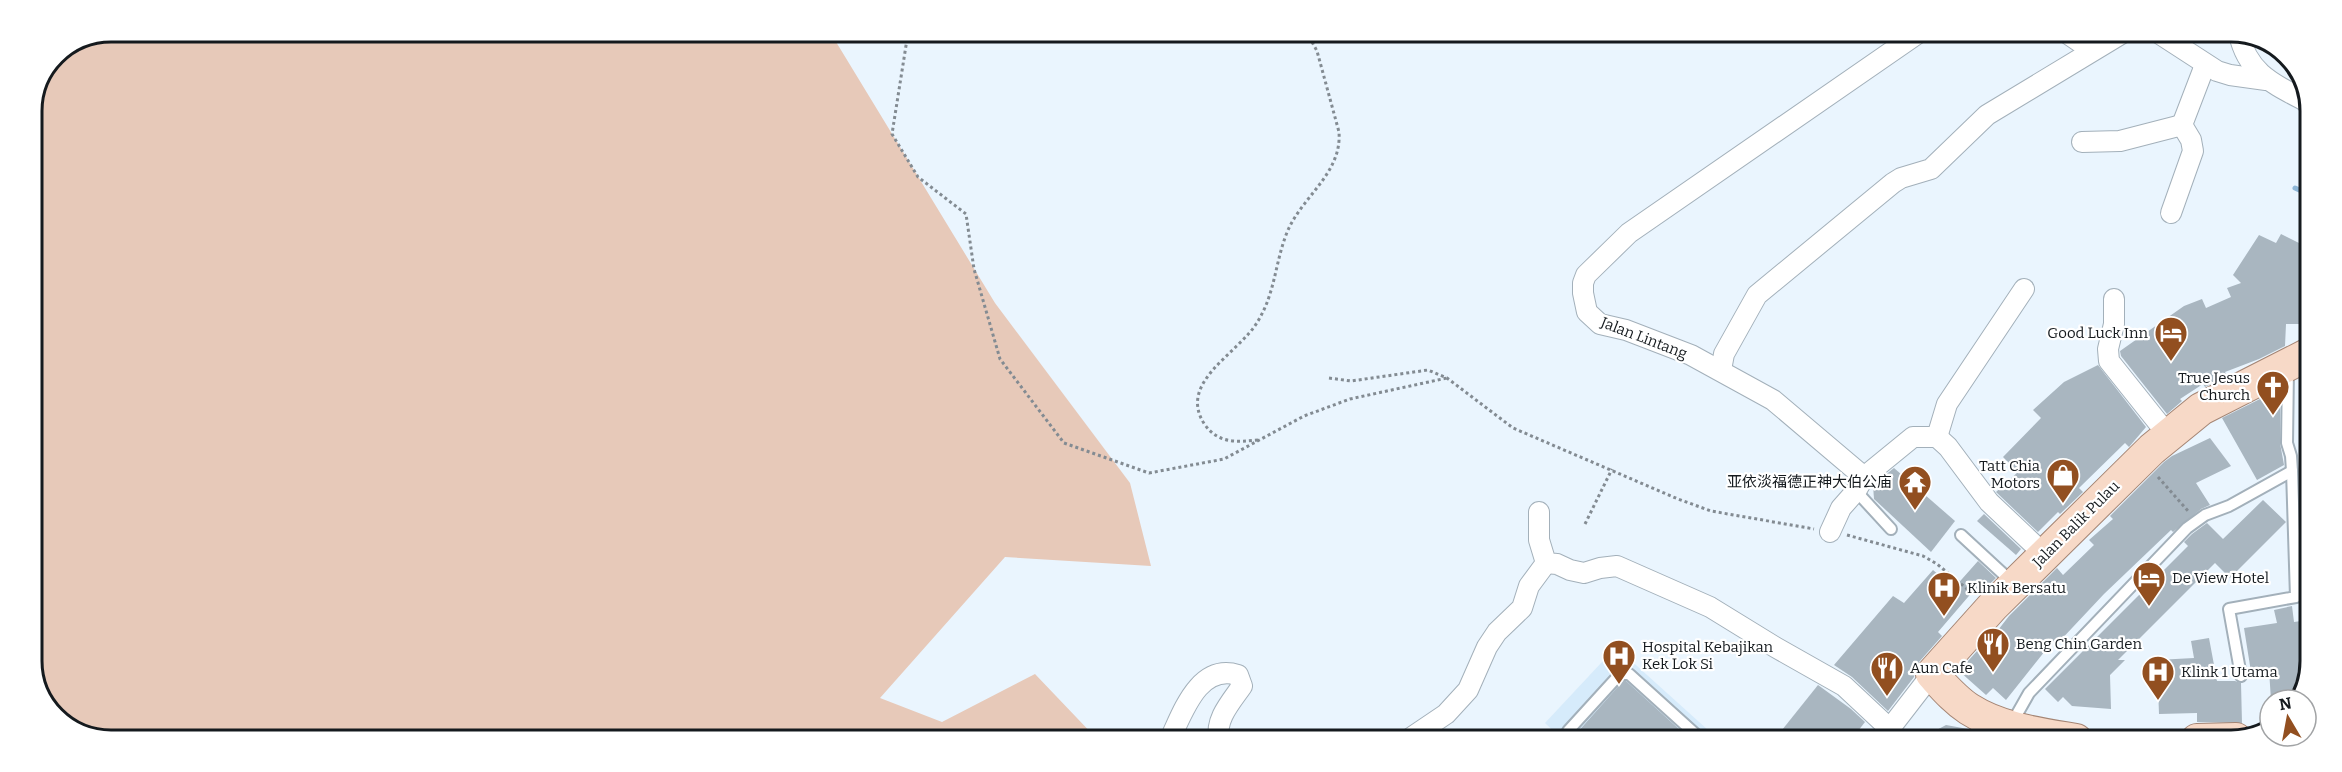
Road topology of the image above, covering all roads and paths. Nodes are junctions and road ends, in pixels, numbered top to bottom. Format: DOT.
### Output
graph roads {
  1 [pos="907,42"];
  2 [pos="1312,42"];
  3 [pos="1905,42"];
  4 [pos="2080,42"];
  5 [pos="2106,42"];
  6 [pos="2172,42"];
  7 [pos="2242,43"];
  8 [pos="2095,48"];
  9 [pos="2205,65"];
  10 [pos="2266,80"];
  11 [pos="2299,97"];
  12 [pos="2182,125"];
  13 [pos="2082,142"];
  14 [pos="2171,213"];
  15 [pos="2024,289"];
  16 [pos="2114,299"];
  17 [pos="2299,360"];
  18 [pos="1721,370"];
  19 [pos="1329,378"];
  20 [pos="1447,378"];
  21 [pos="2168,435"];
  22 [pos="1937,437"];
  23 [pos="1261,440"];
  24 [pos="2141,459"];
  25 [pos="1612,469"];
  26 [pos="2292,471"];
  27 [pos="1860,484"];
  28 [pos="1539,512"];
  29 [pos="2195,521"];
  30 [pos="1585,524"];
  31 [pos="1891,529"];
  32 [pos="1830,532"];
  33 [pos="1960,535"];
  34 [pos="2045,555"];
  35 [pos="1546,563"];
  36 [pos="2295,573"];
  37 [pos="2300,573"];
  38 [pos="2016,585"];
  39 [pos="1990,609"];
  40 [pos="1932,674"];
  41 [pos="2241,676"];
  42 [pos="2011,726"];
  43 [pos="1174,730"];
  44 [pos="1217,730"];
  45 [pos="1422,730"];
  46 [pos="1569,730"];
  47 [pos="1691,730"];
  48 [pos="1882,730"];
  49 [pos="1889,730"];
  50 [pos="2030,730"];
  1 -- 23 [label="path"];
  2 -- 23 [label="path"];
  3 -- 18 [label="street, Jalan Lintang"];
  4 -- 8 [label="street"];
  5 -- 8 [label="street"];
  6 -- 9 [label="street"];
  7 -- 10 [label="street"];
  8 -- 18 [label="street"];
  9 -- 10 [label="street"];
  9 -- 12 [label="street"];
  10 -- 11 [label="street"];
  12 -- 13 [label="street"];
  12 -- 14 [label="street"];
  15 -- 22 [label="street"];
  16 -- 21 [label="street"];
  17 -- 21 [label="main road, Jalan Balik Pulau"];
  17 -- 26 [label="lane"];
  18 -- 27 [label="street, Jalan Lintang"];
  19 -- 20 [label="path"];
  20 -- 23 [label="path"];
  20 -- 25 [label="path"];
  21 -- 24 [label="main road, Jalan Balik Pulau"];
  22 -- 27 [label="street"];
  22 -- 34 [label="street"];
  24 -- 29 [label="path"];
  24 -- 34 [label="main road, Jalan Balik Pulau"];
  25 -- 30 [label="path"];
  25 -- 32 [label="path"];
  26 -- 29 [label="lane"];
  26 -- 36 [label="lane"];
  27 -- 31 [label="lane"];
  27 -- 32 [label="street"];
  28 -- 35 [label="street"];
  29 -- 42 [label="lane"];
  32 -- 39 [label="path"];
  33 -- 38 [label="lane"];
  34 -- 38 [label="main road, Jalan Balik Pulau"];
  35 -- 45 [label="street"];
  35 -- 48 [label="street"];
  36 -- 37 [label="lane"];
  36 -- 41 [label="lane"];
  38 -- 39 [label="main road, Jalan Balik Pulau"];
  39 -- 40 [label="main road, Jalan Balik Pulau"];
  40 -- 42 [label="main road"];
  40 -- 49 [label="street, Jalan Balik Pulau"];
  42 -- 50 [label="main road"];
  43 -- 44 [label="street"];
  46 -- 47 [label="lane"];
}
